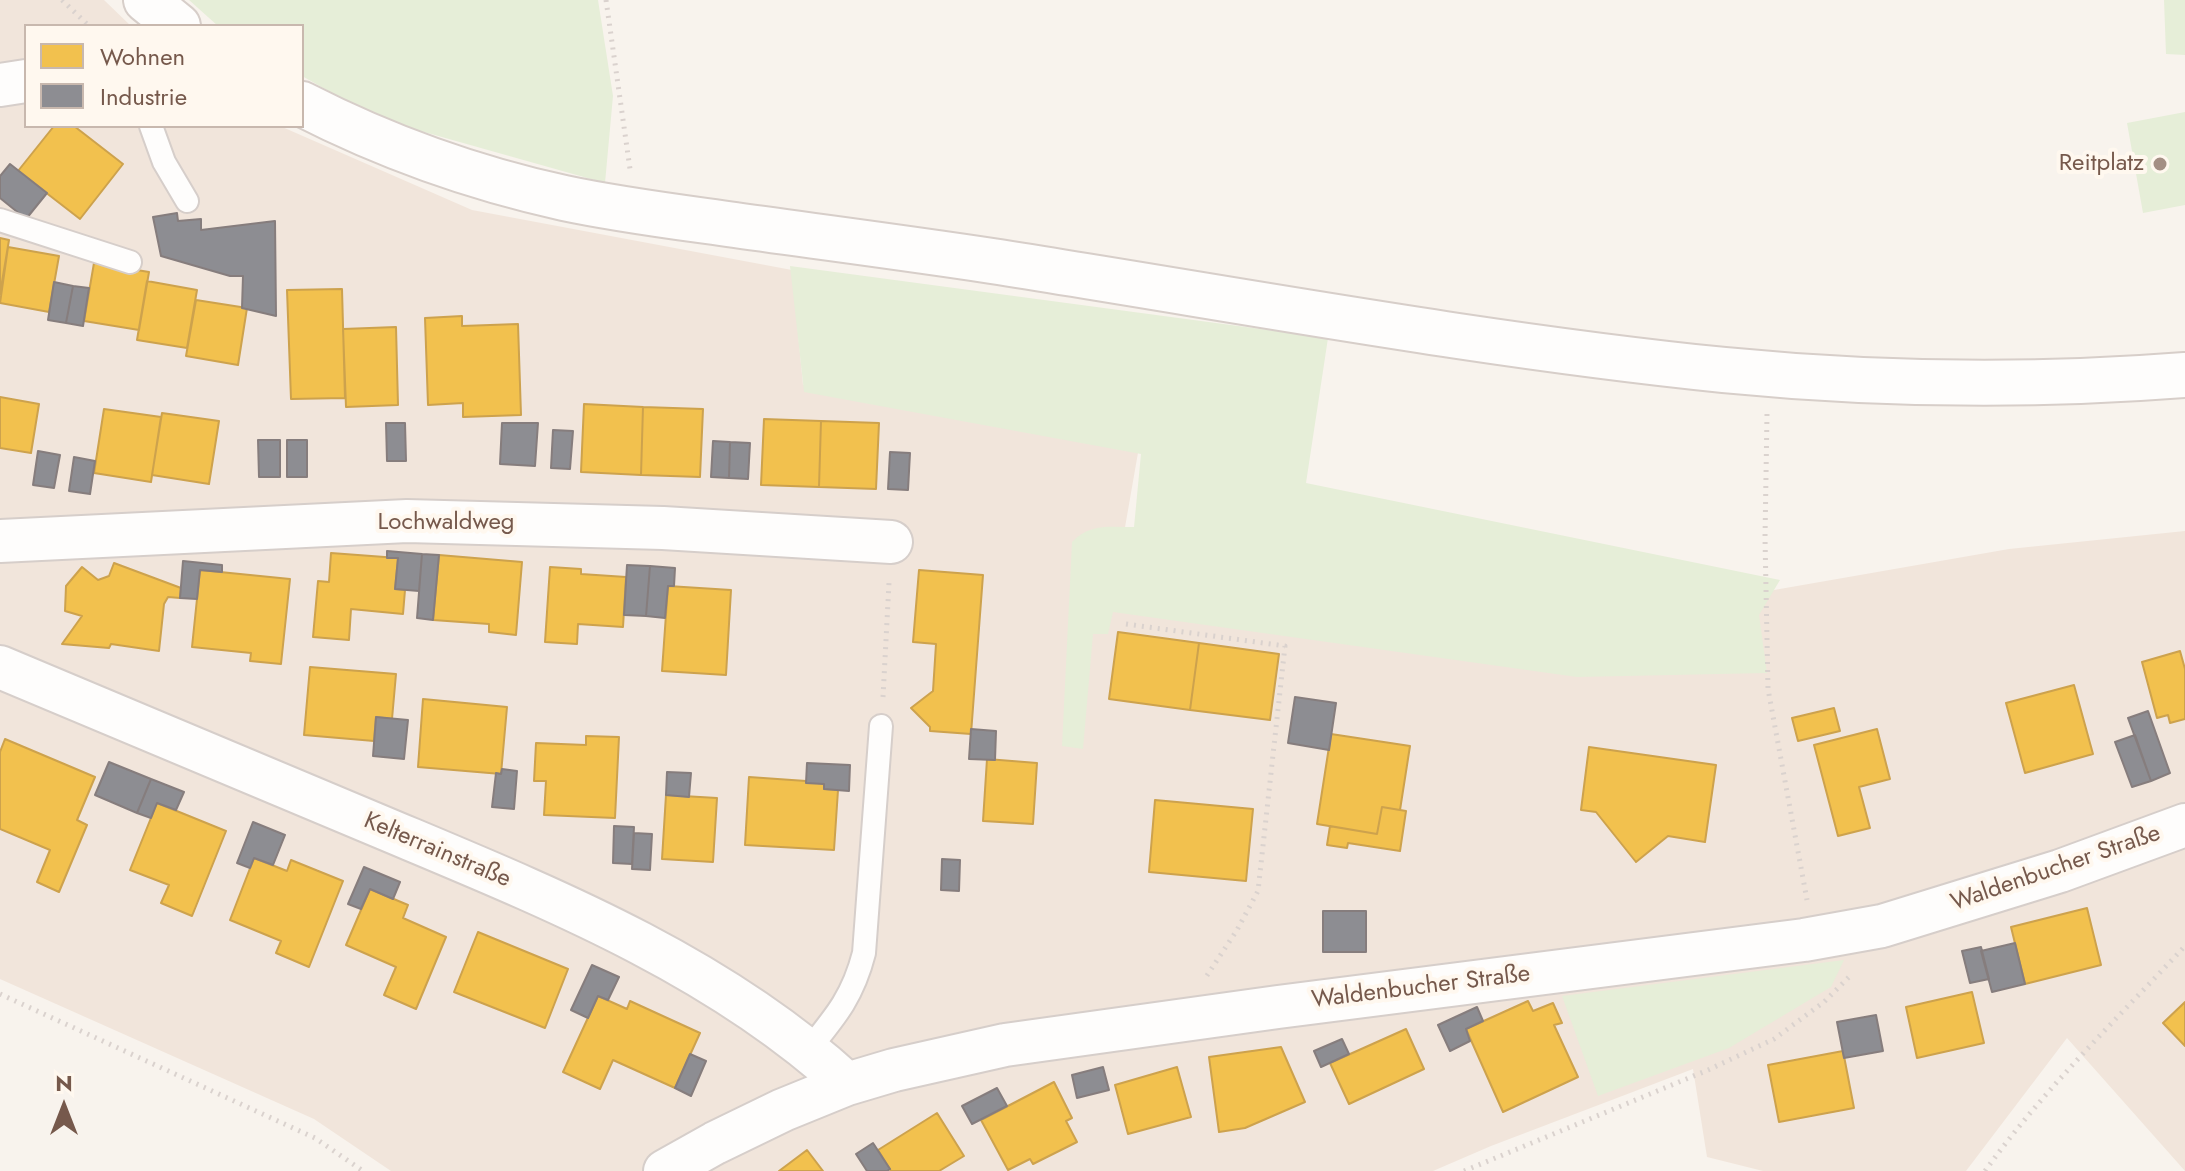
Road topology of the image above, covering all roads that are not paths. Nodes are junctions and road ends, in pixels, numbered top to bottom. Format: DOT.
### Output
graph roads {
  1 [pos="146,0"];
  2 [pos="176,24"];
  3 [pos="24,81"];
  4 [pos="0,85"];
  5 [pos="304,105"];
  6 [pos="152,128"];
  7 [pos="187,201"];
  8 [pos="0,220"];
  9 [pos="130,262"];
  10 [pos="2185,375"];
  11 [pos="0,541"];
  12 [pos="891,542"];
  13 [pos="0,667"];
  14 [pos="881,726"];
  15 [pos="2185,825"];
  16 [pos="809,1049"];
  17 [pos="847,1084"];
  18 [pos="665,1171"];
  1 -- 2 [label="main road"];
  3 -- 4 [label="street"];
  5 -- 10 [label="main road"];
  6 -- 7 [label="lane"];
  8 -- 9 [label="lane"];
  11 -- 12 [label="street, Lochwaldweg"];
  13 -- 16 [label="street, Kelterrainstraße"];
  14 -- 16 [label="lane"];
  15 -- 17 [label="street, Waldenbucher Straße"];
  16 -- 17 [label="street, Kelterrainstraße"];
  17 -- 18 [label="street, Waldenbucher Straße"];
}
